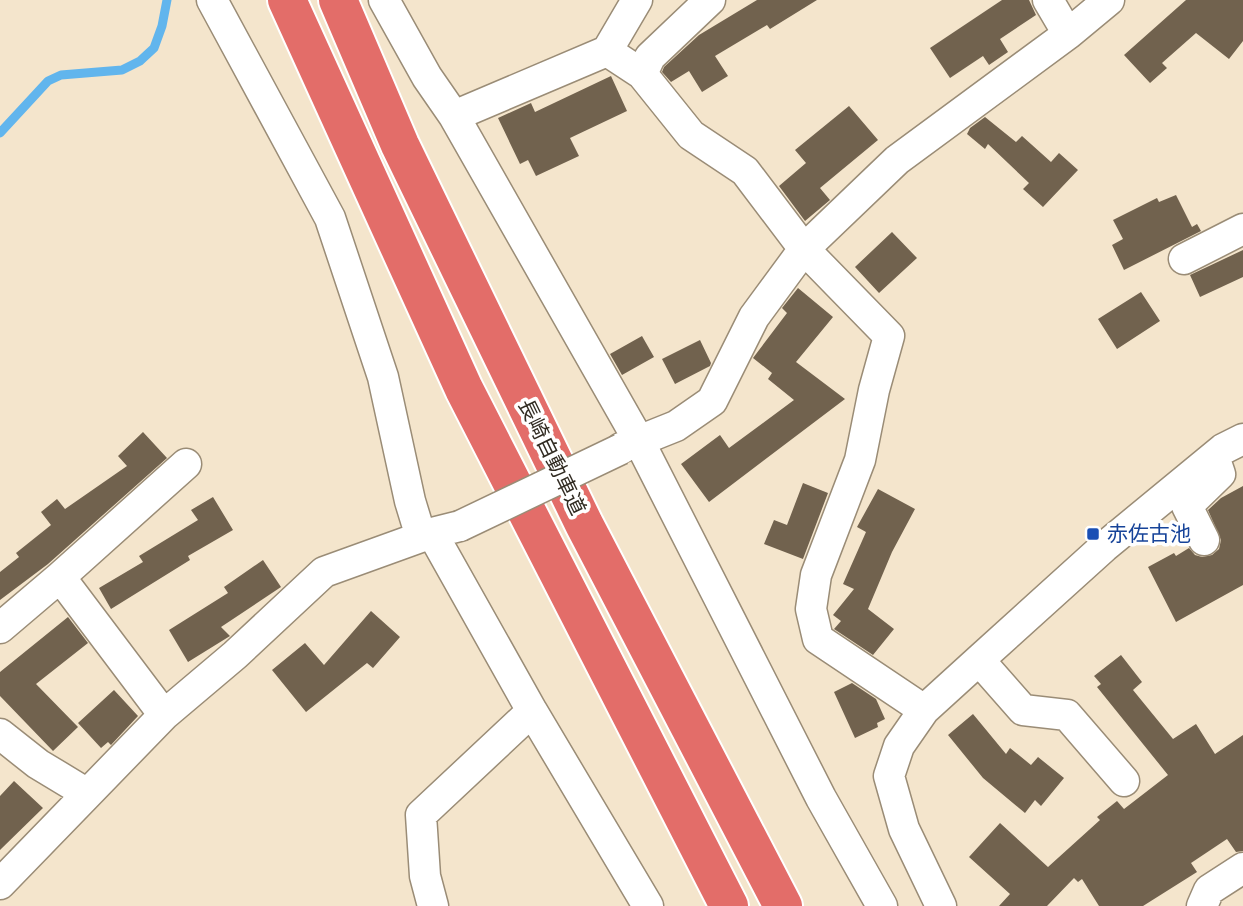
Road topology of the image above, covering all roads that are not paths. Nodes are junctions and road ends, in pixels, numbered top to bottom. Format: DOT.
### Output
graph roads {
  1 [pos="212,0"];
  2 [pos="287,0"];
  3 [pos="338,0"];
  4 [pos="384,0"];
  5 [pos="637,0"];
  6 [pos="710,0"];
  7 [pos="1048,0"];
  8 [pos="1109,0"];
  9 [pos="1068,34"];
  10 [pos="607,51"];
  11 [pos="642,75"];
  12 [pos="454,116"];
  13 [pos="1243,229"];
  14 [pos="804,249"];
  15 [pos="1184,258"];
  16 [pos="630,445"];
  17 [pos="1230,450"];
  18 [pos="186,464"];
  19 [pos="438,532"];
  20 [pos="1204,540"];
  21 [pos="60,577"];
  22 [pos="0,628"];
  23 [pos="979,660"];
  24 [pos="924,710"];
  25 [pos="532,711"];
  26 [pos="164,715"];
  27 [pos="0,734"];
  28 [pos="1124,781"];
  29 [pos="86,793"];
  30 [pos="1243,868"];
  31 [pos="0,884"];
  32 [pos="433,906"];
  33 [pos="648,906"];
  34 [pos="729,906"];
  35 [pos="783,906"];
  36 [pos="882,906"];
  37 [pos="941,906"];
  38 [pos="1202,906"];
  1 -- 19 [label="street"];
  2 -- 34 [label="highway"];
  3 -- 35 [label="highway, 長崎自動車道"];
  4 -- 12 [label="street"];
  5 -- 10 [label="street"];
  6 -- 11 [label="street"];
  7 -- 9 [label="street"];
  8 -- 9 [label="street"];
  9 -- 14 [label="street"];
  10 -- 11 [label="street"];
  10 -- 12 [label="street"];
  11 -- 14 [label="street"];
  12 -- 16 [label="street"];
  13 -- 15 [label="street"];
  14 -- 16 [label="street"];
  14 -- 24 [label="street"];
  16 -- 19 [label="street, bridge"];
  16 -- 36 [label="street"];
  17 -- 20 [label="street"];
  17 -- 23 [label="street"];
  18 -- 21 [label="street"];
  19 -- 25 [label="street"];
  19 -- 26 [label="street"];
  21 -- 22 [label="street"];
  21 -- 26 [label="street"];
  23 -- 24 [label="street"];
  23 -- 28 [label="street"];
  24 -- 37 [label="street"];
  25 -- 32 [label="street"];
  25 -- 33 [label="street"];
  26 -- 29 [label="street"];
  27 -- 29 [label="street"];
  29 -- 31 [label="street"];
  30 -- 38 [label="street"];
}
